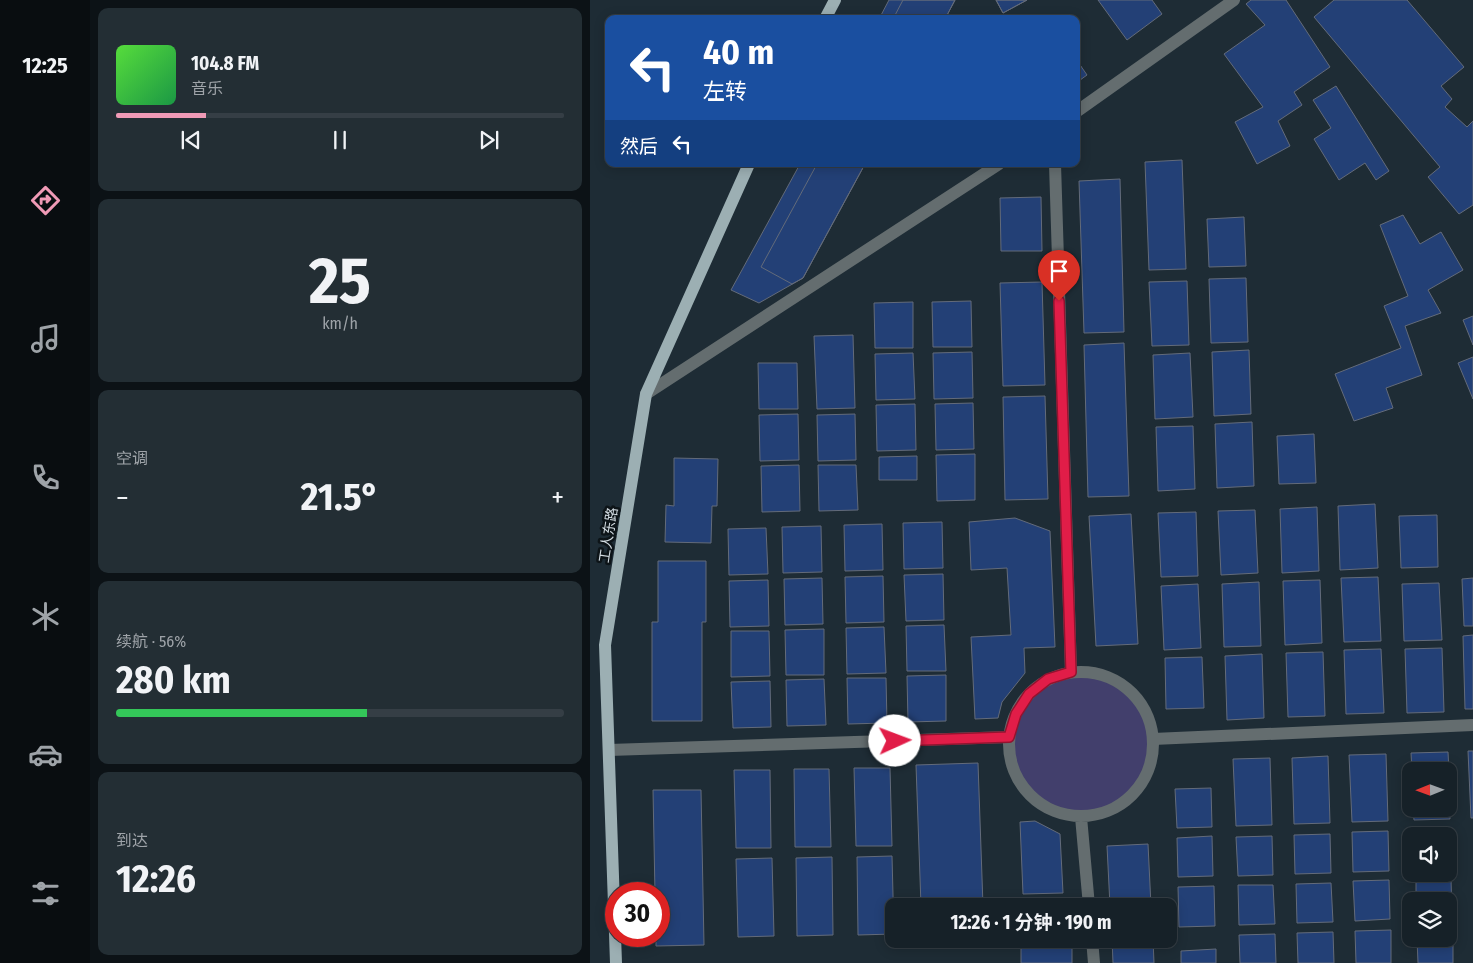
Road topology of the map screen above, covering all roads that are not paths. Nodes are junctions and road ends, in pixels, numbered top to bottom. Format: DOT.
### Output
graph roads {
  1 [pos="835,0"];
  2 [pos="1234,0"];
  3 [pos="827,15"];
  4 [pos="1080,109"];
  5 [pos="748,167"];
  6 [pos="994,167"];
  7 [pos="1055,167"];
  8 [pos="646,394"];
  9 [pos="1071,672"];
  10 [pos="1473,725"];
  11 [pos="1009,737"];
  12 [pos="1153,739"];
  13 [pos="609,750"];
  14 [pos="1081,817"];
  15 [pos="1088,898"];
  16 [pos="1093,948"];
  17 [pos="616,963"];
  18 [pos="1094,963"];
  1 -- 3 [label="main road"];
  2 -- 4 [label="street"];
  5 -- 8 [label="main road, 工人东路"];
  6 -- 8 [label="street"];
  7 -- 9 [label="street"];
  8 -- 13 [label="main road, 工人东路"];
  9 -- 11 [label="street"];
  9 -- 12 [label="street"];
  10 -- 12 [label="street"];
  11 -- 13 [label="street"];
  11 -- 14 [label="street"];
  12 -- 14 [label="street"];
  13 -- 17 [label="main road, 工人东路"];
  14 -- 15 [label="street"];
  16 -- 18 [label="street"];
}
